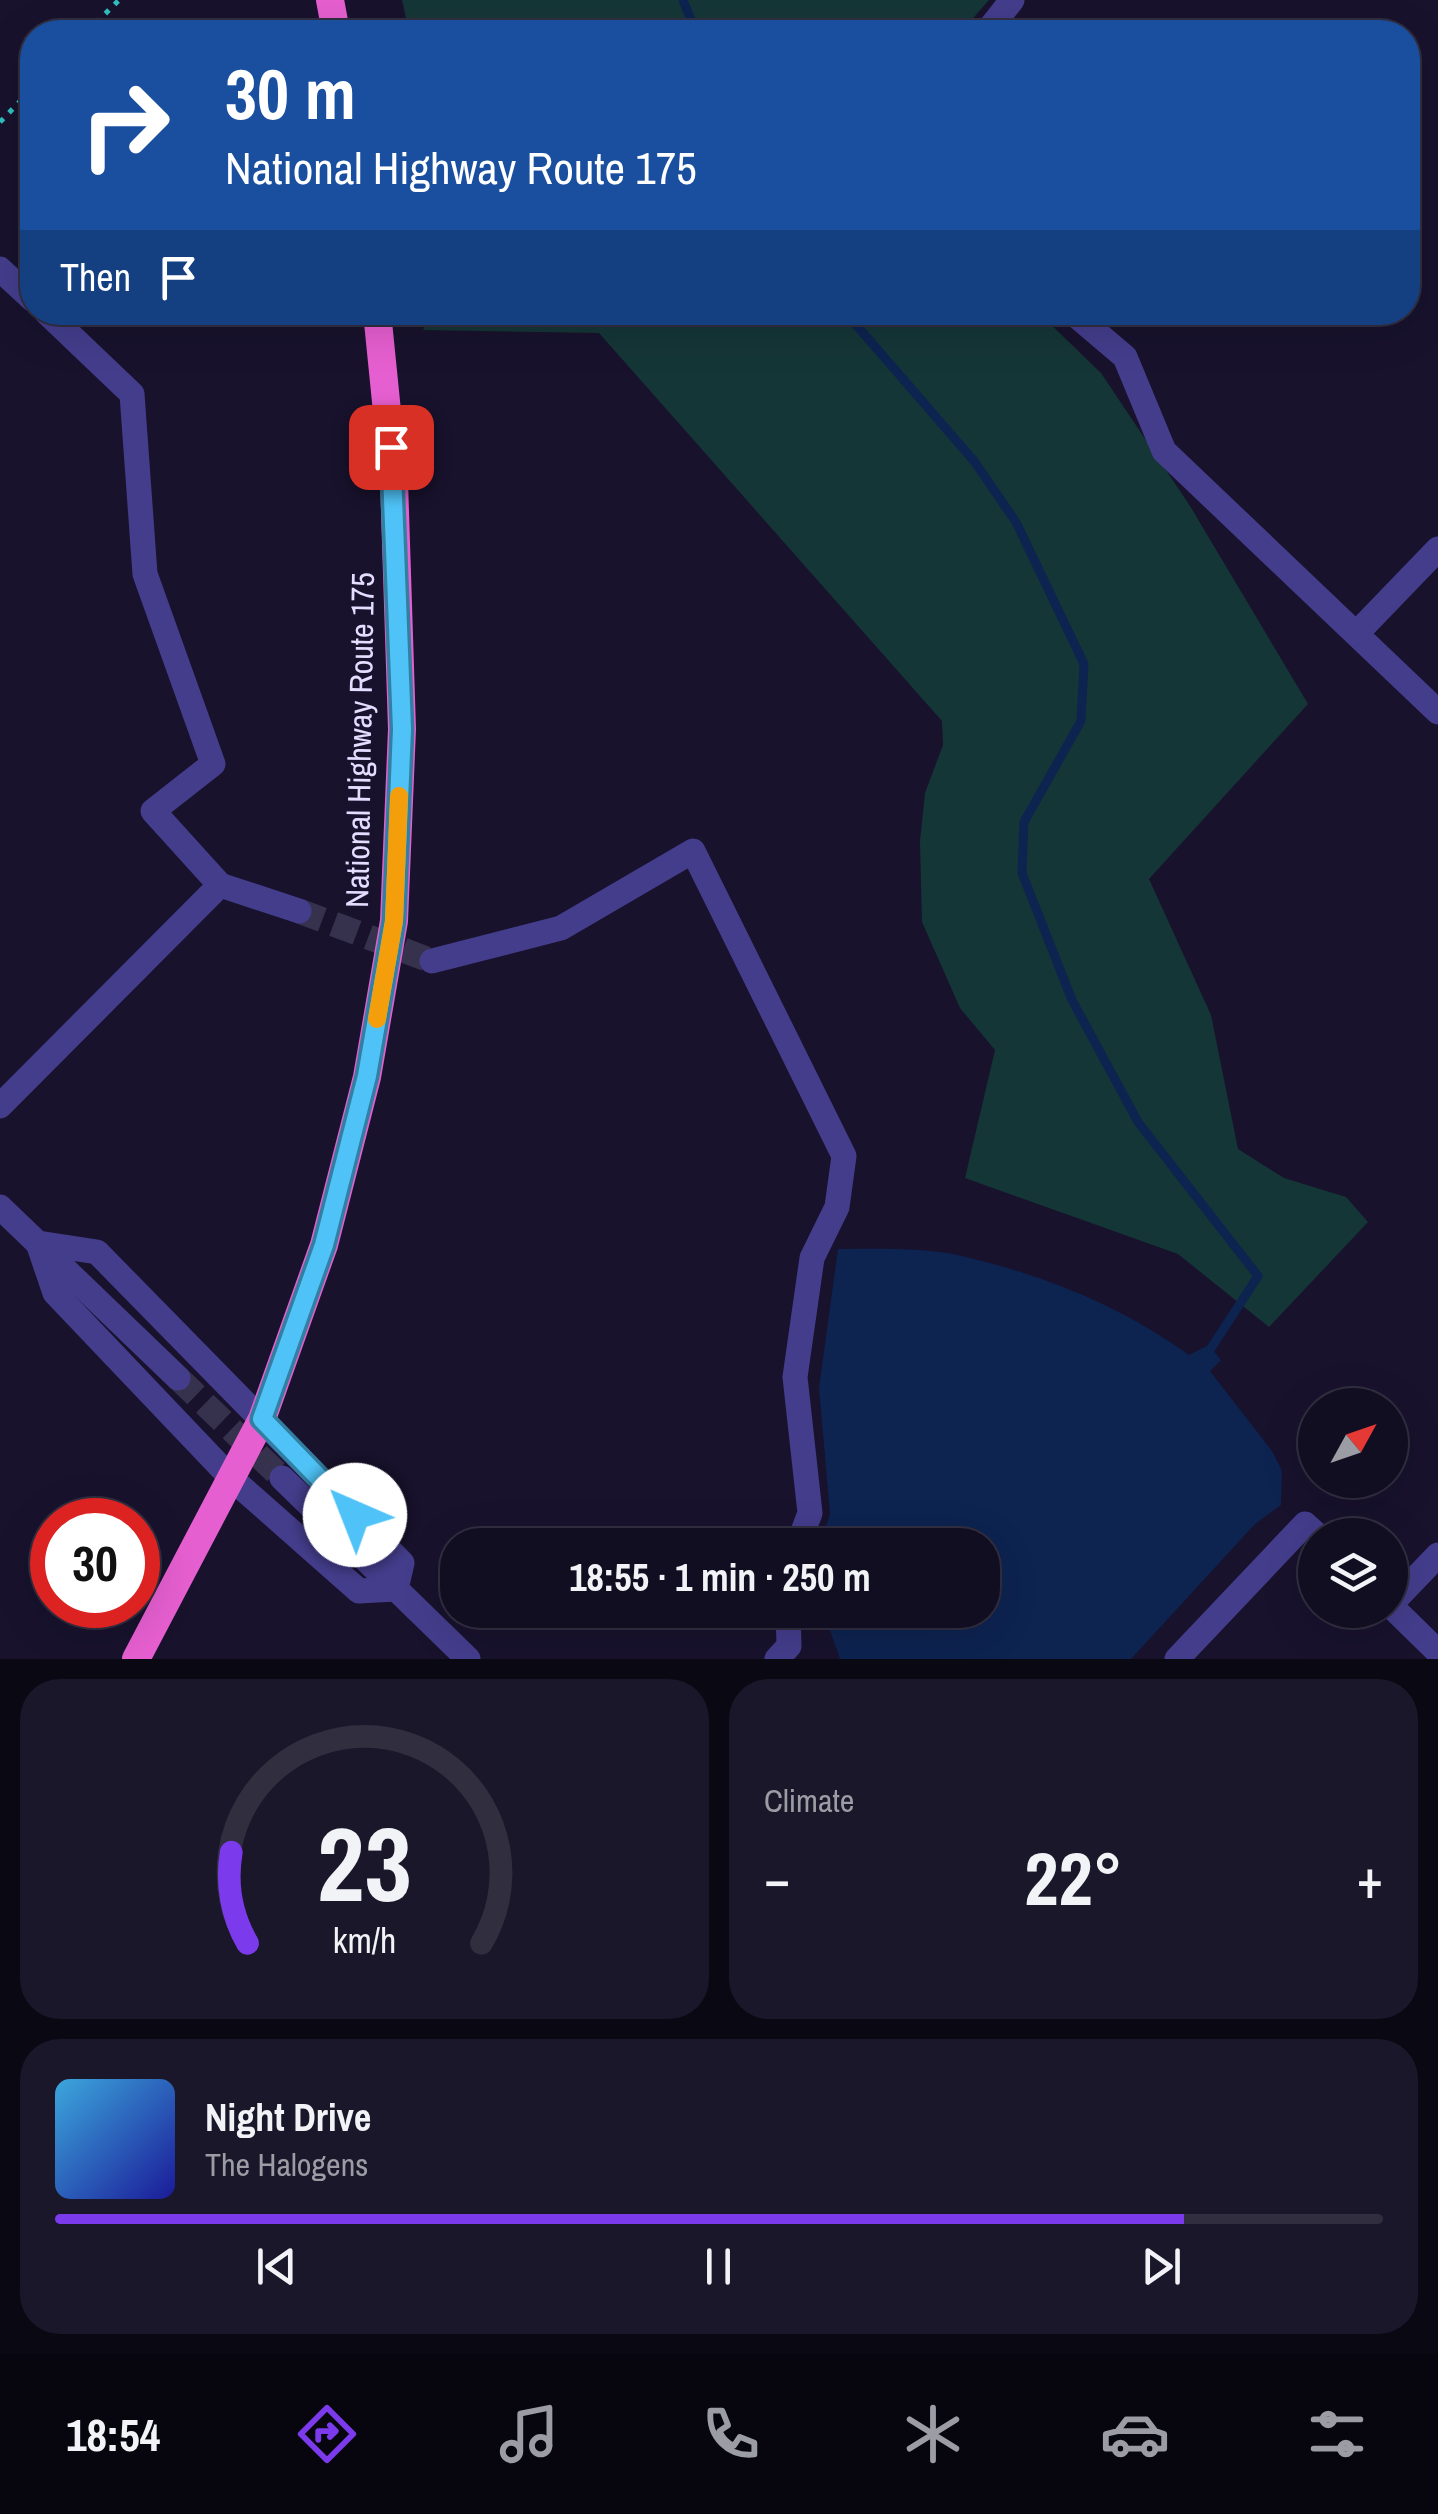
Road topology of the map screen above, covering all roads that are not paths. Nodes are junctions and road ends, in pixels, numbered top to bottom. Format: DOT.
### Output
graph roads {
  1 [pos="1012,0"];
  2 [pos="996,20"];
  3 [pos="0,268"];
  4 [pos="20,288"];
  5 [pos="60,325"];
  6 [pos="378,325"];
  7 [pos="1087,325"];
  8 [pos="1438,549"];
  9 [pos="1356,633"];
  10 [pos="1438,712"];
  11 [pos="220,886"];
  12 [pos="300,911"];
  13 [pos="432,961"];
  14 [pos="0,1106"];
  15 [pos="0,1207"];
  16 [pos="38,1243"];
  17 [pos="178,1378"];
  18 [pos="262,1419"];
  19 [pos="282,1478"];
  20 [pos="232,1479"];
  21 [pos="805,1528"];
  22 [pos="1298,1532"];
  23 [pos="1438,1556"];
  24 [pos="396,1589"];
  25 [pos="789,1628"];
  26 [pos="1438,1652"];
  27 [pos="136,1659"];
  28 [pos="468,1659"];
  29 [pos="777,1659"];
  30 [pos="1177,1659"];
  1 -- 2 [label="street"];
  3 -- 4 [label="street"];
  5 -- 11 [label="street"];
  6 -- 18 [label="highway, National Highway Route 175"];
  7 -- 9 [label="street"];
  8 -- 9 [label="street"];
  9 -- 10 [label="street"];
  11 -- 12 [label="street"];
  11 -- 14 [label="street"];
  13 -- 21 [label="street"];
  15 -- 16 [label="street"];
  16 -- 17 [label="street"];
  16 -- 18 [label="street"];
  16 -- 20 [label="street"];
  18 -- 20 [label="highway, National Highway Route 175"];
  18 -- 24 [label="street"];
  19 -- 24 [label="street"];
  20 -- 24 [label="street"];
  20 -- 27 [label="highway, National Highway Route 175"];
  22 -- 30 [label="street"];
  23 -- 26 [label="street"];
  24 -- 28 [label="street"];
  25 -- 29 [label="street"];
}
